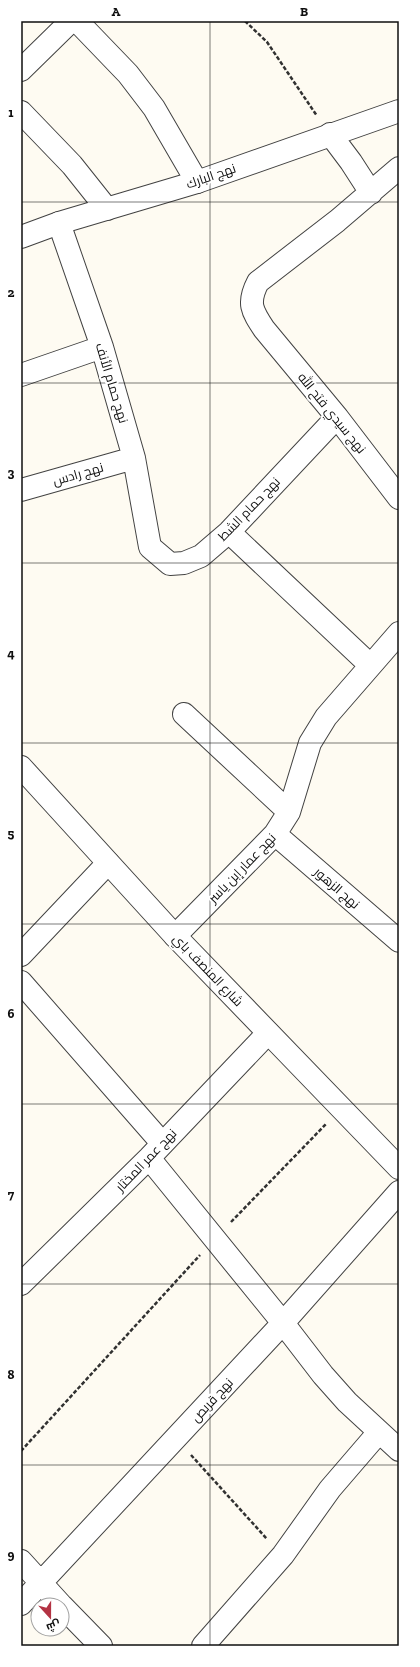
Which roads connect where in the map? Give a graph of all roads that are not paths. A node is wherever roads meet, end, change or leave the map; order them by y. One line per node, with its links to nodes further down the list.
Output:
1 (71, 21): 3 (street)
2 (77, 21): 8 (street)
3 (21, 70)
4 (399, 111): 6 (street, نهج البارك)
5 (21, 112): 10 (street)
6 (330, 134): 8 (street, نهج البارك); 9 (street)
7 (399, 168): 9 (street, نهج سيدي فتح الله)
8 (197, 182): 10 (street, نهج البارك)
9 (371, 193): 15 (street, نهج سيدي فتح الله)
10 (107, 209): 11 (street, نهج البارك)
11 (59, 223): 12 (street, نهج البارك); 13 (street, نهج حمام الأنف)
12 (21, 237)
13 (102, 346): 14 (street); 16 (street, نهج حمام الأنف)
14 (21, 375)
15 (337, 417): 18 (street, نهج سيدي فتح الله); 19 (street, نهج حمام الشط)
16 (134, 458): 17 (street, نهج رادس); 20 (street, نهج حمام الأنف)
17 (21, 490)
18 (399, 498)
19 (229, 532): 20 (street, نهج حمام الشط); 22 (street)
20 (150, 546)
21 (399, 633): 22 (street, نهج عمار إبن ياسر)
22 (370, 666): 25 (street, نهج عمار إبن ياسر)
23 (184, 714): 25 (street)
24 (21, 767): 27 (street, شارع المنصف باي)
25 (289, 812): 26 (street, نهج عمار إبن ياسر)
26 (275, 834): 28 (street, نهج عمار إبن ياسر); 29 (street, نهج الزهور)
27 (108, 863): 28 (street, شارع المنصف باي); 30 (street)
28 (175, 936): 32 (street, شارع المنصف باي)
29 (399, 941)
30 (21, 954)
31 (21, 982): 33 (street)
32 (268, 1033): 33 (street, نهج عمر المختار); 34 (street, شارع المنصف باي)
33 (156, 1151): 36 (street, نهج عمر المختار); 37 (street)
34 (399, 1168)
35 (399, 1192): 37 (street, نهج قربص)
36 (21, 1284)
37 (283, 1323): 38 (street); 41 (street, نهج قربص)
38 (379, 1432): 39 (street); 46 (street)
39 (399, 1450)
40 (21, 1561): 41 (street)
41 (40, 1583): 42 (street); 43 (street, نهج قربص)
42 (54, 1597)
43 (21, 1604)
44 (70, 1613): 45 (street)
45 (101, 1646)
46 (203, 1646)

